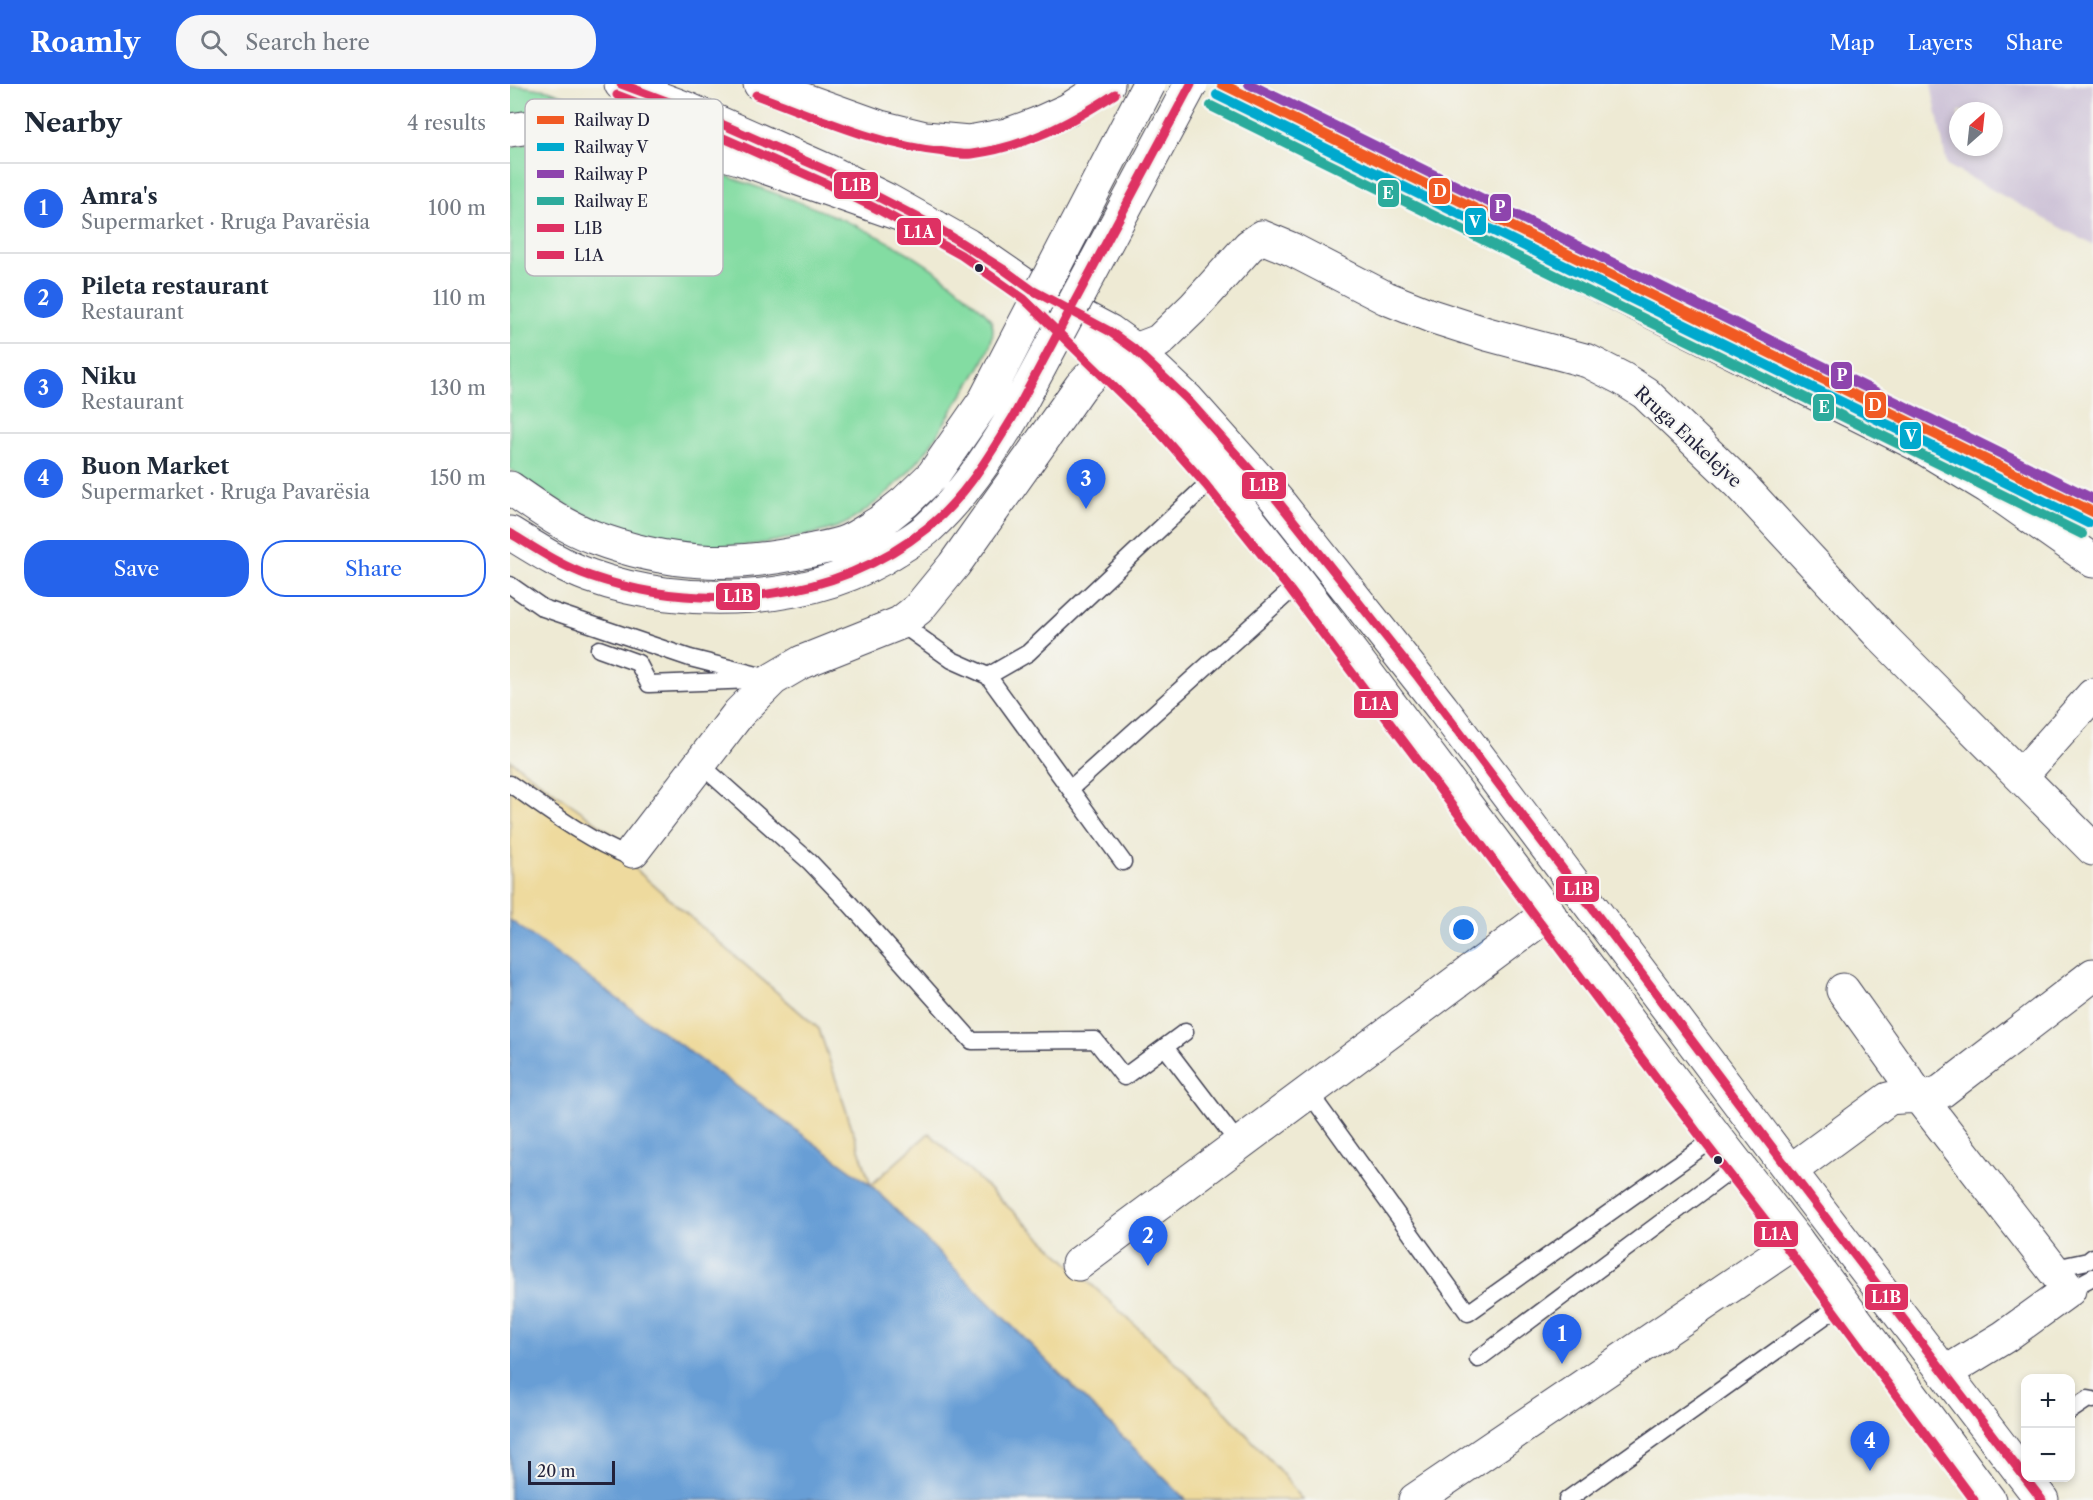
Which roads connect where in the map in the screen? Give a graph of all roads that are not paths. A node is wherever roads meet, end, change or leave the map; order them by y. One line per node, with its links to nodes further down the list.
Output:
1 (621, 84): 6 (main road)
2 (760, 84): 3 (main road)
3 (1108, 84)
4 (1149, 84): 15 (main road, bridge)
5 (1191, 84): 16 (main road, bridge)
6 (661, 99)
7 (723, 125): 12 (main road)
8 (525, 128): 9 (main road)
9 (510, 130)
10 (1304, 138): 17 (main road)
11 (723, 153): 12 (main road)
12 (936, 227): 13 (main road)
13 (1119, 356): 14 (main road); 20 (main road); 26 (main road, Rruga Enkelejve); 42 (main road)
14 (1215, 477): 18 (main road); 22 (lane)
15 (510, 488)
16 (510, 533)
17 (2093, 561)
18 (1299, 582): 28 (lane); 32 (main road)
19 (510, 585): 23 (lane)
20 (900, 623): 22 (lane); 23 (main road)
21 (599, 649): 23 (lane)
22 (987, 676): 28 (lane)
23 (772, 680): 25 (main road)
24 (2093, 695): 26 (main road)
25 (700, 764): 30 (main road); 36 (lane)
26 (2021, 776): 29 (main road, Rruga Enkelejve)
27 (510, 784): 30 (lane)
28 (1070, 789): 31 (lane)
29 (2093, 849)
30 (631, 853)
31 (1123, 862)
32 (1549, 913): 37 (main road); 39 (main road)
33 (2093, 975): 38 (main road)
34 (1843, 990): 38 (main road)
35 (1185, 1032): 36 (lane)
36 (1165, 1047): 40 (lane)
37 (1308, 1091): 39 (lane); 40 (main road)
38 (1920, 1098): 42 (main road); 46 (main road)
39 (1716, 1137): 41 (main road)
40 (1239, 1144): 45 (main road)
41 (1738, 1165): 43 (main road); 48 (lane)
42 (1790, 1171): 49 (main road)
43 (1797, 1240): 47 (main road); 52 (main road)
44 (2093, 1257): 46 (lane)
45 (1078, 1264)
46 (2072, 1278): 49 (main road)
47 (1843, 1303): 53 (lane); 54 (main road)
48 (1478, 1359)
49 (1945, 1373): 55 (main road)
50 (2093, 1400): 51 (lane)
51 (2075, 1408)
52 (1415, 1500)
53 (1567, 1500)
54 (1989, 1500)
55 (2042, 1500)

